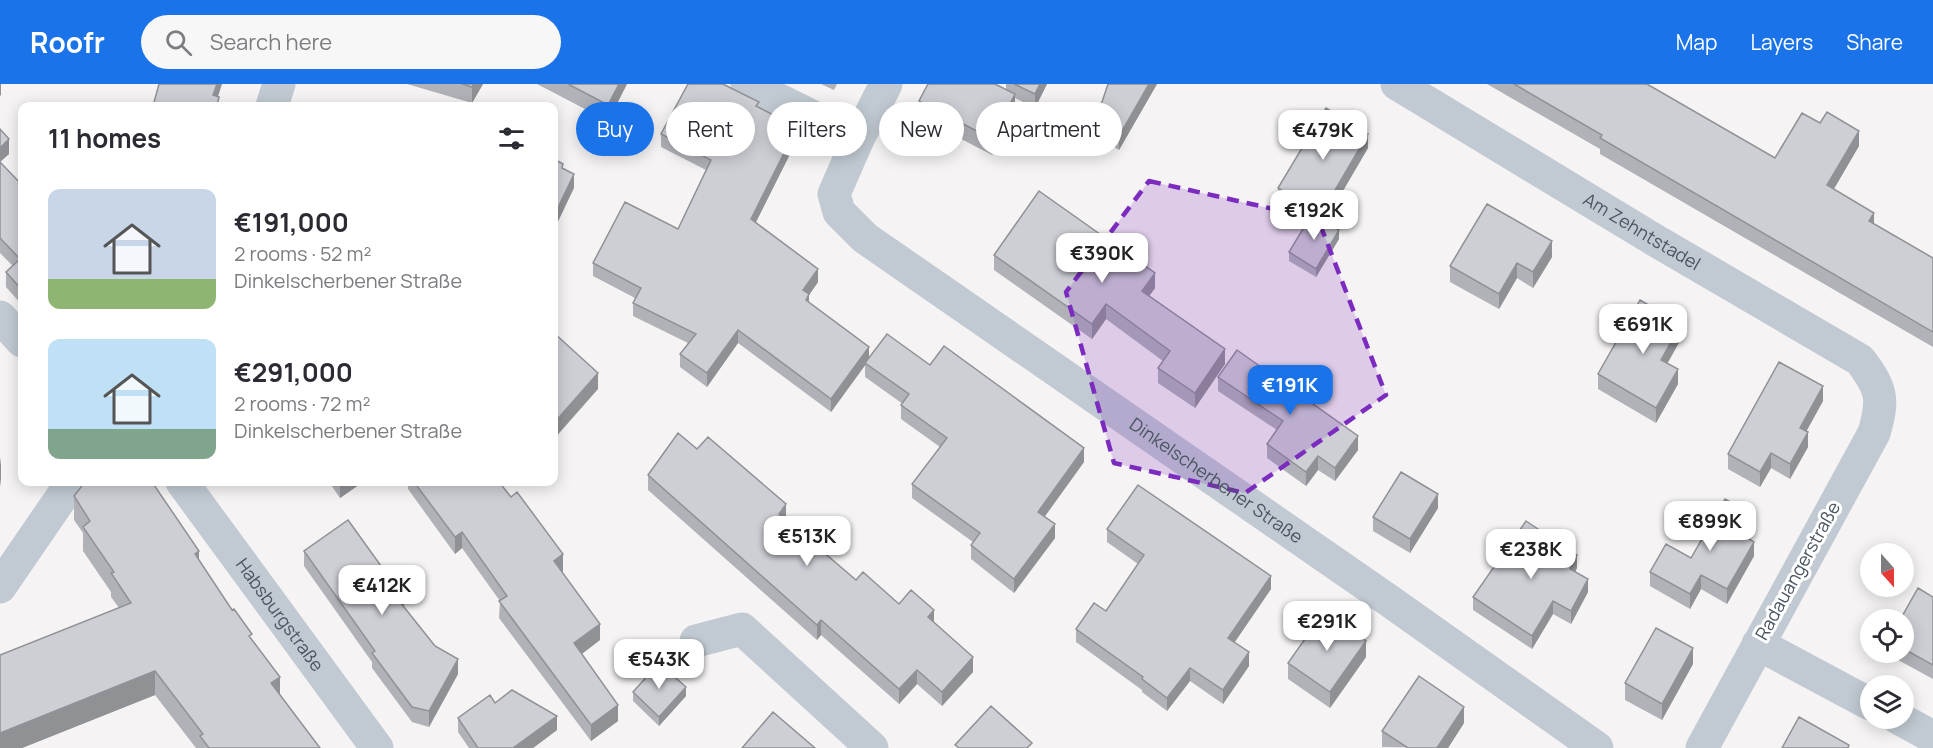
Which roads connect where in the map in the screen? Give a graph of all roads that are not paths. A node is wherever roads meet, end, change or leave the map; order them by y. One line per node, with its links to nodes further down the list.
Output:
1 (279, 84): 5 (street)
2 (747, 84): 6 (street)
3 (886, 84): 7 (street)
4 (1396, 84): 11 (street, Am Zehntstadel)
5 (273, 102)
6 (783, 102)
7 (867, 121)
8 (851, 156): 22 (street, Dinkelscherbener Straße)
9 (0, 316): 10 (street)
10 (18, 336)
11 (1879, 390): 16 (street, Radauangerstraße)
12 (69, 486): 14 (street)
13 (185, 486): 20 (street, Habsburgstraße)
14 (0, 587)
15 (696, 641): 21 (street)
16 (1758, 644): 17 (street); 23 (street, Radauangerstraße)
17 (1860, 699)
18 (1914, 727): 19 (street)
19 (1933, 737)
20 (377, 748)
21 (872, 748)
22 (1597, 748)
23 (1702, 748)

